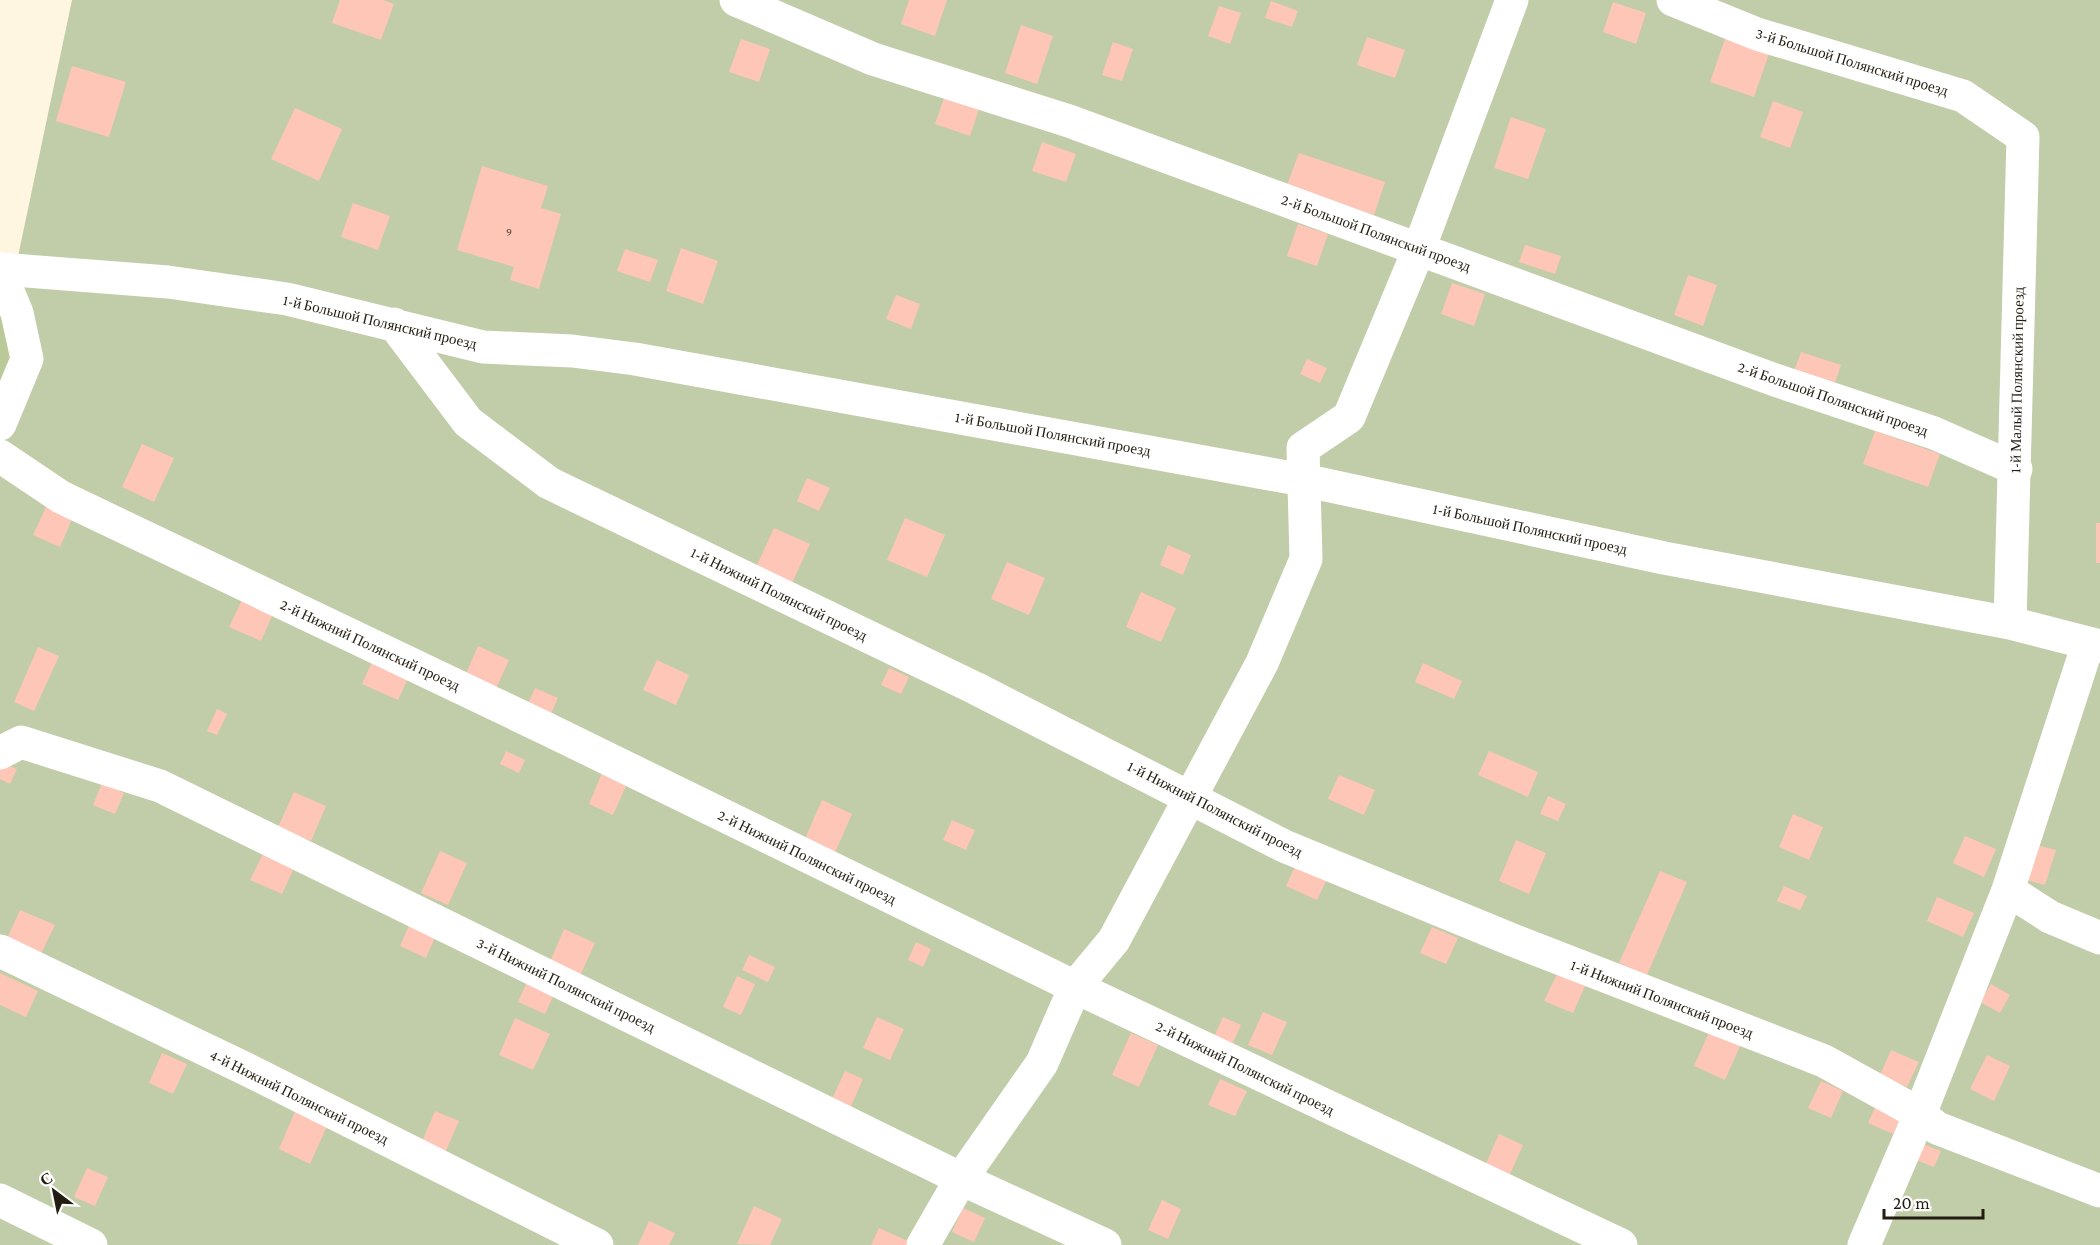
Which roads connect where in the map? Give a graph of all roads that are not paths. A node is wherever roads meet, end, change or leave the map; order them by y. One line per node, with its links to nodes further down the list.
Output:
1 (736, 0): 5 (street, 2-й Большой Полянский проезд)
2 (1512, 0): 5 (street)
3 (1673, 0): 4 (street, 3-й Большой Полянский проезд)
4 (2023, 137): 10 (street, 1-й Малый Полянский проезд)
5 (1419, 249): 10 (street, 2-й Большой Полянский проезд); 11 (street)
6 (0, 271): 7 (street, 1-й Большой Полянский проезд); 8 (street)
7 (394, 324): 11 (street, 1-й Большой Полянский проезд); 15 (street, 1-й Нижний Полянский проезд)
8 (0, 424)
9 (0, 456): 19 (street, 2-й Нижний Полянский проезд)
10 (2016, 469): 12 (street, 1-й Малый Полянский проезд)
11 (1303, 480): 12 (street, 1-й Большой Полянский проезд); 15 (street)
12 (2010, 623): 13 (street, 1-й Большой Полянский проезд)
13 (2096, 644): 16 (street)
14 (10, 747): 21 (street, 3-й Нижний Полянский проезд)
15 (1191, 798): 19 (street); 20 (street, 1-й Нижний Полянский проезд)
16 (2008, 890): 17 (street); 20 (street)
17 (2100, 938)
18 (0, 951): 25 (street, 4-й Нижний Полянский проезд)
19 (1074, 987): 21 (street); 28 (street, 2-й Нижний Полянский проезд)
20 (1920, 1114): 22 (street, 1-й Нижний Полянский проезд); 29 (street)
21 (961, 1179): 26 (street); 27 (street, 3-й Нижний Полянский проезд)
22 (2100, 1191)
23 (0, 1200): 24 (street)
24 (91, 1245)
25 (597, 1245)
26 (923, 1245)
27 (1105, 1245)
28 (1621, 1245)
29 (1864, 1245)

